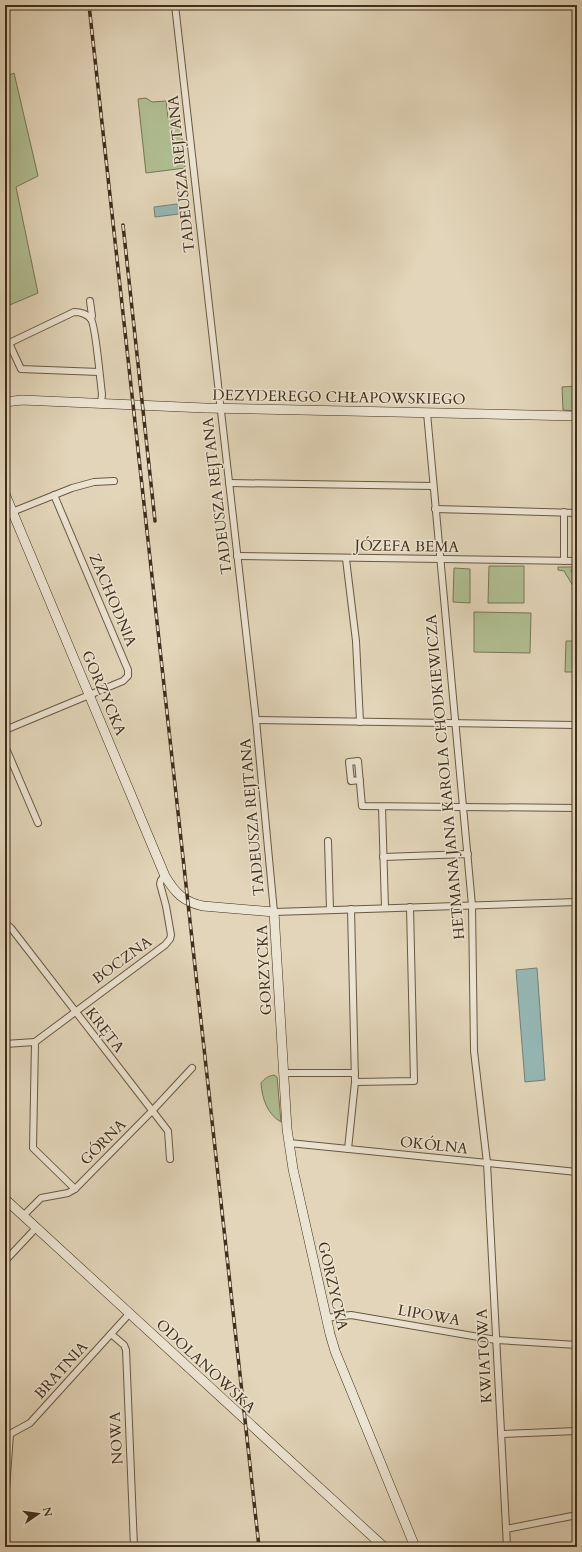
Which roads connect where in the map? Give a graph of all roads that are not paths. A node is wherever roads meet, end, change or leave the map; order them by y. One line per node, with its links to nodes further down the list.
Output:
1 (175, 5): 8 (street, TADEUSZA REJTANA)
2 (90, 301): 3 (street)
3 (91, 319): 4 (street); 5 (street)
4 (7, 344): 5 (street)
5 (99, 372): 7 (street)
6 (5, 402): 7 (street, DEZYDEREGO CHŁAPOWSKIEGO)
7 (101, 404): 8 (street, DEZYDEREGO CHŁAPOWSKIEGO)
8 (220, 409): 9 (street, DEZYDEREGO CHŁAPOWSKIEGO); 12 (street, TADEUSZA REJTANA)
9 (427, 413): 10 (street, DEZYDEREGO CHŁAPOWSKIEGO); 13 (street, HETMANA JANA KAROLA CHODKIEWICZA)
10 (577, 416)
11 (114, 481): 15 (street)
12 (229, 482): 13 (street); 20 (street, TADEUSZA REJTANA)
13 (433, 486): 16 (street, HETMANA JANA KAROLA CHODKIEWICZA)
14 (5, 494): 17 (street, GORZYCKA)
15 (54, 495): 17 (street); 25 (street, ZACHODNIA)
16 (435, 509): 18 (street); 22 (street, HETMANA JANA KAROLA CHODKIEWICZA)
17 (12, 512): 25 (street, GORZYCKA)
18 (564, 512): 19 (street); 23 (street)
19 (577, 513)
20 (238, 556): 21 (street, JÓZEFA BEMA); 26 (street, TADEUSZA REJTANA)
21 (346, 559): 22 (street, JÓZEFA BEMA); 27 (street)
22 (440, 560): 23 (street, JÓZEFA BEMA); 28 (street, HETMANA JANA KAROLA CHODKIEWICZA)
23 (564, 561): 24 (street, JÓZEFA BEMA)
24 (577, 561)
25 (90, 695): 30 (street); 40 (street, GORZYCKA)
26 (256, 720): 27 (street); 47 (street, TADEUSZA REJTANA)
27 (360, 722): 28 (street)
28 (455, 723): 29 (street); 34 (street, HETMANA JANA KAROLA CHODKIEWICZA)
29 (577, 725)
30 (5, 730)
31 (5, 746): 36 (street)
32 (360, 780): 33 (street)
33 (382, 807): 34 (street); 39 (street)
34 (463, 807): 35 (street); 38 (street, HETMANA JANA KAROLA CHODKIEWICZA)
35 (577, 808)
36 (38, 823)
37 (328, 841): 46 (street)
38 (468, 854): 39 (street); 42 (street, HETMANA JANA KAROLA CHODKIEWICZA)
39 (383, 857): 44 (street)
40 (166, 876): 47 (street, GORZYCKA); 49 (street, BOCZNA)
41 (577, 902): 42 (street)
42 (472, 905): 43 (street); 60 (street, HETMANA JANA KAROLA CHODKIEWICZA)
43 (410, 907): 44 (street); 55 (street)
44 (385, 908): 45 (street)
45 (351, 909): 46 (street); 54 (street)
46 (330, 910): 47 (street)
47 (274, 912): 53 (street, GORZYCKA)
48 (5, 923): 49 (street, KRĘTA)
49 (74, 1011): 50 (street, BOCZNA); 56 (street, KRĘTA)
50 (35, 1042): 51 (street); 62 (street)
51 (5, 1044)
52 (192, 1068): 56 (street, GÓRNA)
53 (284, 1073): 54 (street); 57 (street, GORZYCKA)
54 (355, 1073): 55 (street)
55 (355, 1082): 58 (street)
56 (152, 1111): 59 (street, KRĘTA); 62 (street, GÓRNA)
57 (289, 1143): 58 (street, OKÓLNA); 68 (street, GORZYCKA)
58 (348, 1149): 60 (street, OKÓLNA)
59 (170, 1159)
60 (487, 1163): 61 (street, OKÓLNA); 70 (street, KWIATOWA)
61 (577, 1172)
62 (75, 1189): 64 (street, GÓRNA)
63 (7, 1204): 64 (street, ODOLANOWSKA)
64 (23, 1216): 65 (street, ODOLANOWSKA)
65 (36, 1228): 66 (street); 67 (street, ODOLANOWSKA)
66 (5, 1261)
67 (129, 1314): 69 (street, BRATNIA); 80 (street, ODOLANOWSKA)
68 (326, 1318): 70 (street, LIPOWA); 78 (street, GORZYCKA)
69 (111, 1334): 73 (street, BRATNIA); 79 (street, NOWA)
70 (496, 1340): 71 (street, LIPOWA); 74 (street, KWIATOWA)
71 (577, 1345)
72 (577, 1431): 74 (street)
73 (8, 1434): 75 (street)
74 (501, 1434): 77 (street, KWIATOWA)
75 (5, 1504)
76 (577, 1515): 77 (street)
77 (506, 1529): 81 (street, KWIATOWA)
78 (412, 1546)
79 (134, 1547)
80 (384, 1547)
81 (507, 1547)

